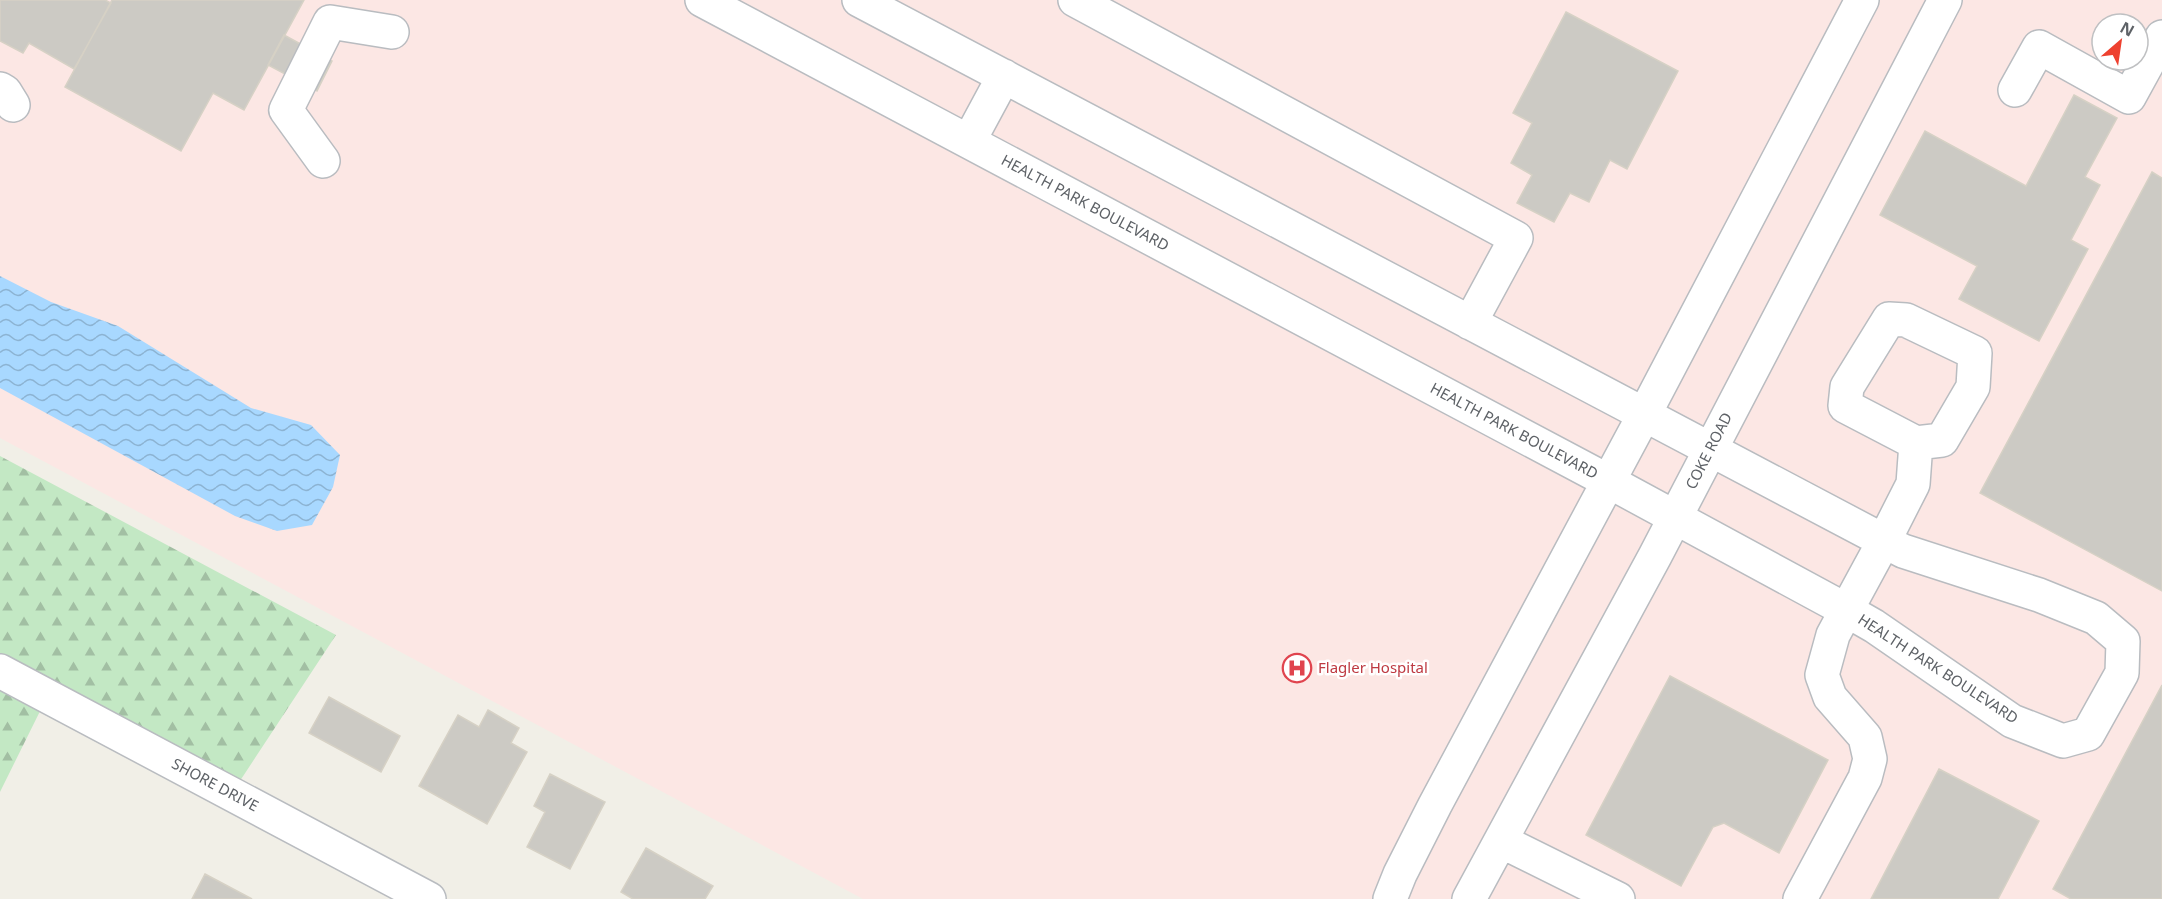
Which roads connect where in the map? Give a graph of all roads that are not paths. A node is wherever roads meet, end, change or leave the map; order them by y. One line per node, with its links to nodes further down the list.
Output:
1 (702, 0): 10 (street, HEALTH PARK BOULEVARD)
2 (859, 0): 8 (street, HEALTH PARK BOULEVARD)
3 (1075, 0): 12 (street)
4 (1862, 0): 13 (street)
5 (1945, 0): 15 (street, COKE ROAD)
6 (392, 32): 11 (street)
7 (2162, 37): 9 (street)
8 (1004, 76): 10 (street); 12 (street, HEALTH PARK BOULEVARD)
9 (2015, 90)
10 (969, 141): 16 (street, HEALTH PARK BOULEVARD)
11 (323, 161)
12 (1470, 323): 13 (street, HEALTH PARK BOULEVARD)
13 (1644, 415): 15 (street, HEALTH PARK BOULEVARD); 16 (street)
14 (1916, 443): 18 (street)
15 (1709, 450): 17 (street, COKE ROAD); 18 (street, HEALTH PARK BOULEVARD)
16 (1608, 481): 17 (street, HEALTH PARK BOULEVARD); 23 (street)
17 (1675, 517): 19 (street, HEALTH PARK BOULEVARD); 21 (street, COKE ROAD)
18 (1884, 541): 19 (street); 19 (street, HEALTH PARK BOULEVARD)
19 (1846, 610): 26 (street)
20 (0, 671): 22 (street, SHORE DRIVE)
21 (1501, 841): 24 (street, COKE ROAD); 25 (street)
22 (429, 899)
23 (1390, 899)
24 (1469, 899)
25 (1618, 899)
26 (1800, 899)

